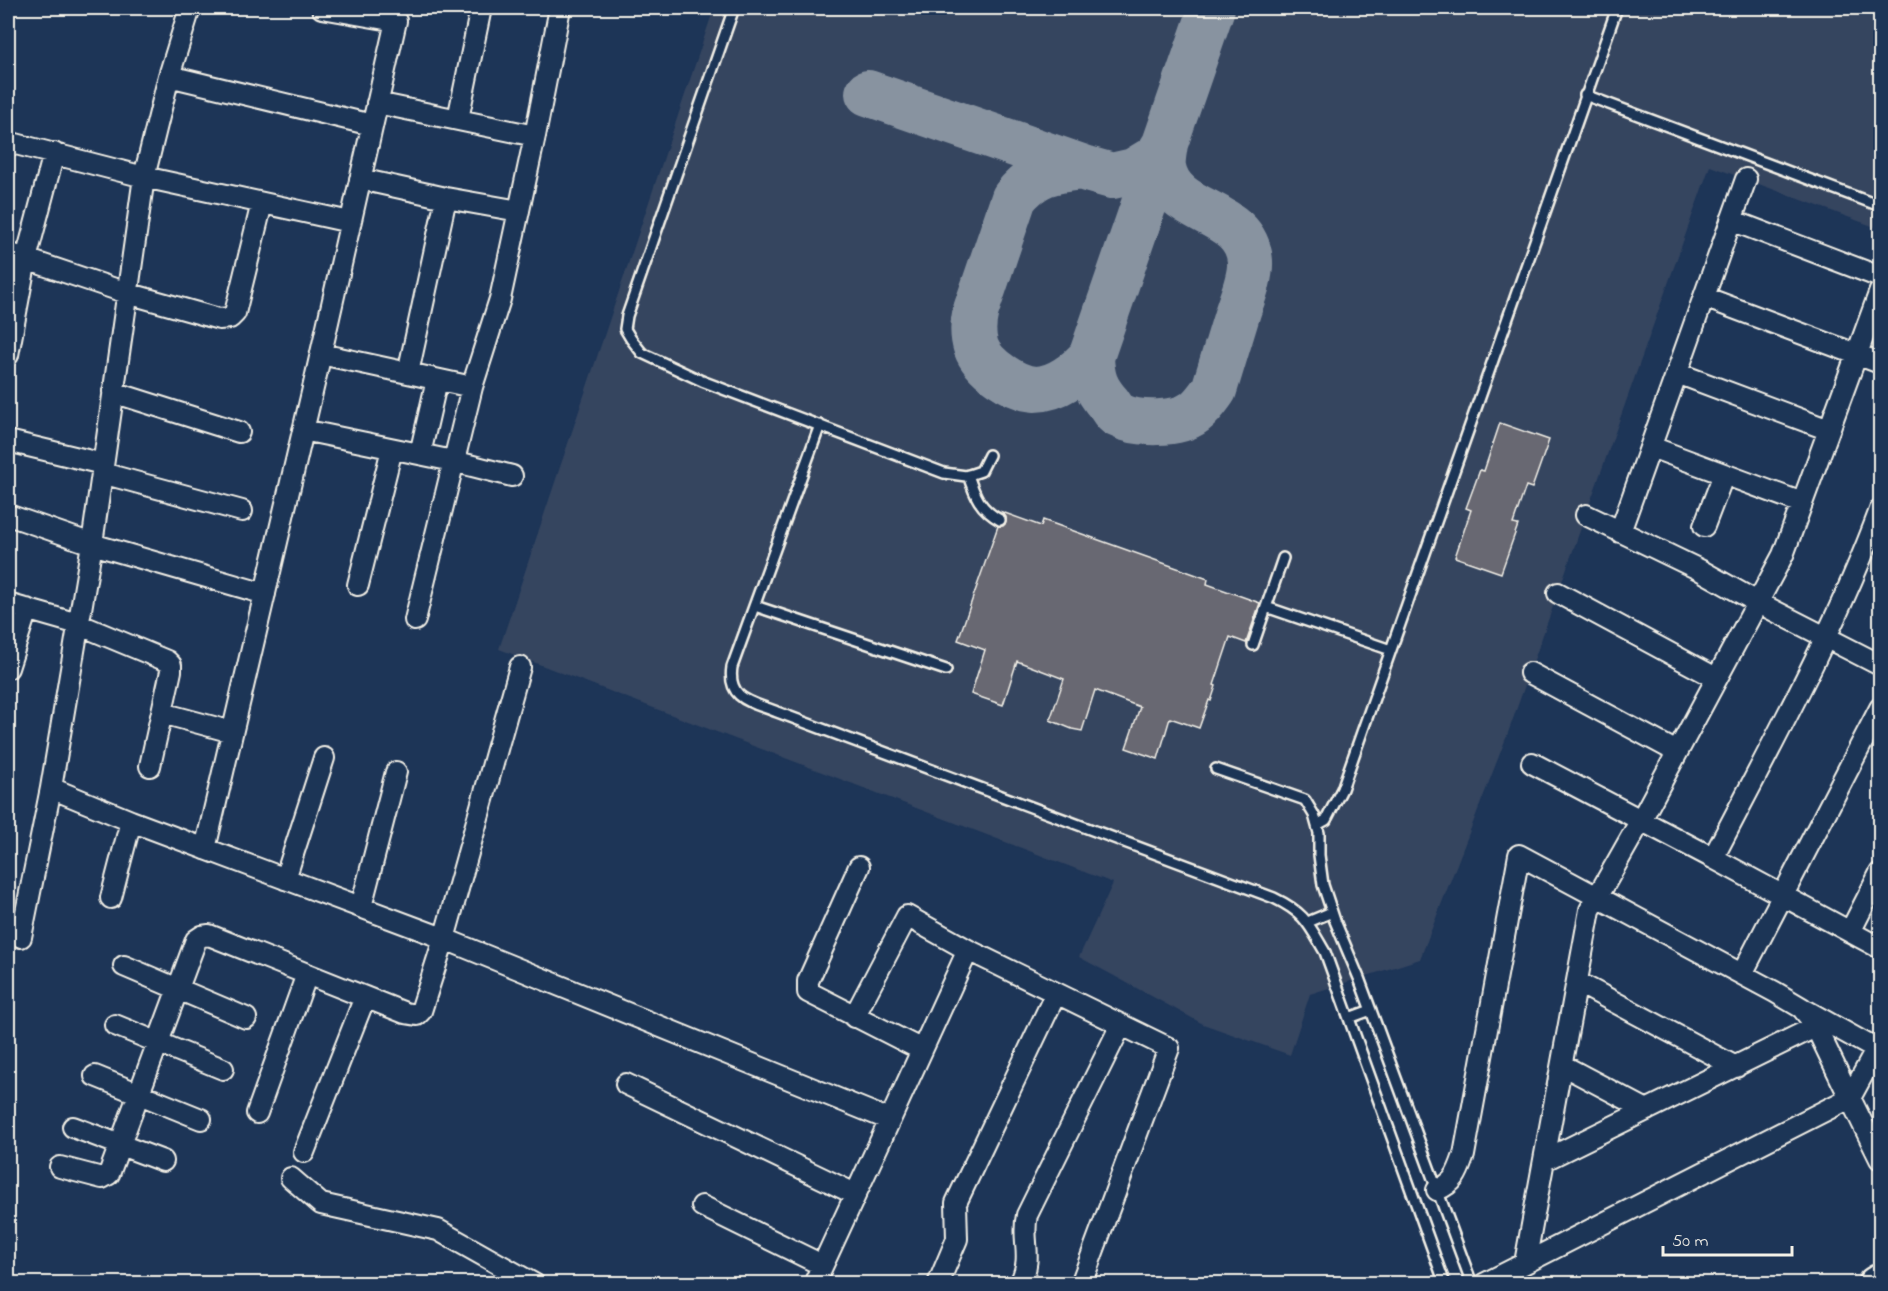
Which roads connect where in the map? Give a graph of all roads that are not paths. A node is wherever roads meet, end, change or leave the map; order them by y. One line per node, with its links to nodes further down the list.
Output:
1 (190, 8): 8 (street)
2 (322, 8): 7 (street)
3 (482, 8): 11 (street)
4 (560, 8): 13 (street)
5 (734, 8): 40 (lane)
6 (1617, 8): 9 (lane)
7 (397, 14): 10 (street)
8 (169, 76): 12 (street); 16 (street)
9 (1585, 95): 21 (lane); 76 (lane)
10 (377, 103): 11 (street); 12 (street)
11 (458, 119): 13 (street)
12 (372, 125): 17 (street)
13 (535, 136): 22 (street)
14 (8, 142): 15 (street)
15 (54, 153): 16 (street); 26 (street)
16 (144, 177): 20 (street); 29 (street)
17 (360, 179): 19 (street); 24 (street)
18 (1746, 179): 23 (street)
19 (446, 198): 22 (street); 35 (street)
20 (262, 203): 24 (street); 29 (street)
21 (1881, 206)
22 (519, 211): 38 (street)
23 (1731, 220): 27 (street); 30 (street)
24 (350, 222): 31 (street)
25 (8, 253): 26 (street)
26 (26, 259): 29 (street); 33 (street)
27 (1881, 277)
28 (1881, 291): 32 (street)
29 (127, 293): 39 (street)
30 (1704, 297): 32 (street); 36 (street)
31 (321, 354): 35 (street); 41 (street)
32 (1857, 354): 34 (street); 42 (street)
33 (8, 355)
34 (1881, 363)
35 (408, 373): 37 (street)
36 (1677, 373): 42 (street); 45 (street)
37 (438, 380): 38 (street); 47 (street)
38 (472, 387): 49 (street)
39 (113, 392): 43 (street); 50 (street)
40 (820, 425): 52 (lane); 69 (lane)
41 (303, 430): 46 (street); 66 (street)
42 (1829, 430): 54 (street)
43 (239, 432)
44 (8, 441): 50 (street)
45 (1651, 447): 51 (street); 61 (street)
46 (392, 448): 47 (street); 64 (street)
47 (420, 454): 49 (street)
48 (989, 455): 52 (lane)
49 (453, 461): 53 (street); 72 (street)
50 (102, 469): 56 (street); 62 (street)
51 (1724, 474): 54 (street); 60 (street)
52 (968, 475): 59 (lane)
53 (512, 476)
54 (1802, 503): 67 (street)
55 (1881, 510): 74 (street)
56 (242, 511)
57 (8, 515): 62 (street)
58 (1586, 515): 61 (street)
59 (1000, 520)
60 (1704, 526)
61 (1620, 532): 67 (street)
62 (92, 544): 66 (street); 73 (street)
63 (1283, 558): 70 (lane)
64 (358, 585)
65 (1558, 593): 82 (street)
66 (265, 594): 85 (street)
67 (1756, 602): 74 (street); 82 (street)
68 (8, 604): 71 (street)
69 (755, 606): 80 (lane); 106 (lane)
70 (1266, 607): 75 (lane); 76 (lane)
71 (27, 609): 73 (street); 79 (street)
72 (415, 621)
73 (78, 624): 84 (street); 92 (street)
74 (1827, 637): 77 (street); 97 (street)
75 (1253, 645)
76 (1391, 650): 95 (lane)
77 (1881, 665)
78 (520, 667): 109 (street)
79 (8, 668)
80 (946, 670)
81 (1530, 673): 86 (street)
82 (1716, 678): 86 (street)
83 (1881, 708): 101 (street)
84 (162, 713): 85 (street); 89 (street)
85 (232, 732): 96 (street)
86 (1677, 752): 93 (street)
87 (324, 758): 100 (street)
88 (1532, 762): 93 (street)
89 (150, 766)
90 (1216, 770): 95 (lane)
91 (396, 772): 104 (street)
92 (51, 788): 94 (street); 108 (street)
93 (1641, 820): 97 (street); 102 (street)
94 (131, 821): 96 (street); 103 (street)
95 (1317, 825): 105 (lane)
96 (205, 849): 100 (street)
97 (1713, 858): 101 (street)
98 (859, 867): 121 (street)
99 (1881, 873): 107 (street)
100 (285, 879): 104 (street)
101 (1783, 896): 107 (street); 114 (street)
102 (1598, 897): 114 (street); 115 (street); 149 (street)
103 (111, 898)
104 (361, 907): 109 (street)
105 (1332, 912): 106 (lane); 120 (lane)
106 (1308, 922): 123 (lane)
107 (1850, 932): 110 (street)
108 (21, 937)
109 (444, 939): 118 (street); 140 (street)
110 (1881, 948)
111 (968, 950): 117 (street); 121 (street); 129 (street)
112 (124, 966): 116 (street)
113 (307, 974): 116 (street); 118 (street); 138 (street)
114 (1742, 974): 119 (street)
115 (1577, 982): 130 (street); 131 (street)
116 (178, 988): 122 (street); 127 (street)
117 (1056, 993): 125 (street); 157 (street)
118 (365, 997): 143 (street)
119 (1802, 1008): 126 (street); 128 (street)
120 (1371, 1010): 123 (lane); 149 (lane)
121 (854, 1017): 129 (street)
122 (246, 1018)
123 (1349, 1018): 160 (lane)
124 (115, 1025): 127 (street)
125 (1121, 1025): 158 (street); 159 (street)
126 (1815, 1027): 131 (street); 136 (street)
127 (158, 1043): 132 (street); 135 (street)
128 (1879, 1046): 136 (street)
129 (922, 1050): 140 (street)
130 (1562, 1065): 137 (street); 144 (street)
131 (1736, 1066): 137 (street)
132 (223, 1069)
133 (95, 1076): 135 (street)
134 (626, 1084): 150 (street)
135 (139, 1092): 139 (street); 142 (street)
136 (1850, 1098): 145 (street); 152 (street)
137 (1647, 1110): 144 (street)
138 (257, 1113)
139 (201, 1119)
140 (890, 1120): 150 (street)
141 (73, 1127): 142 (street)
142 (119, 1145): 146 (street); 147 (street)
143 (304, 1152)
144 (1545, 1160): 152 (street)
145 (1881, 1160)
146 (163, 1161)
147 (60, 1167)
148 (291, 1178): 155 (street)
149 (1437, 1190): 161 (lane)
150 (855, 1194): 153 (street)
151 (702, 1206): 153 (street)
152 (1525, 1263): 162 (street)
153 (822, 1265): 156 (street)
154 (1881, 1281): 163 (highway)
155 (534, 1284)
156 (814, 1284)
157 (938, 1284)
158 (1020, 1284)
159 (1081, 1284)
160 (1445, 1284)
161 (1472, 1284)
162 (1484, 1284)
163 (1875, 1284)

